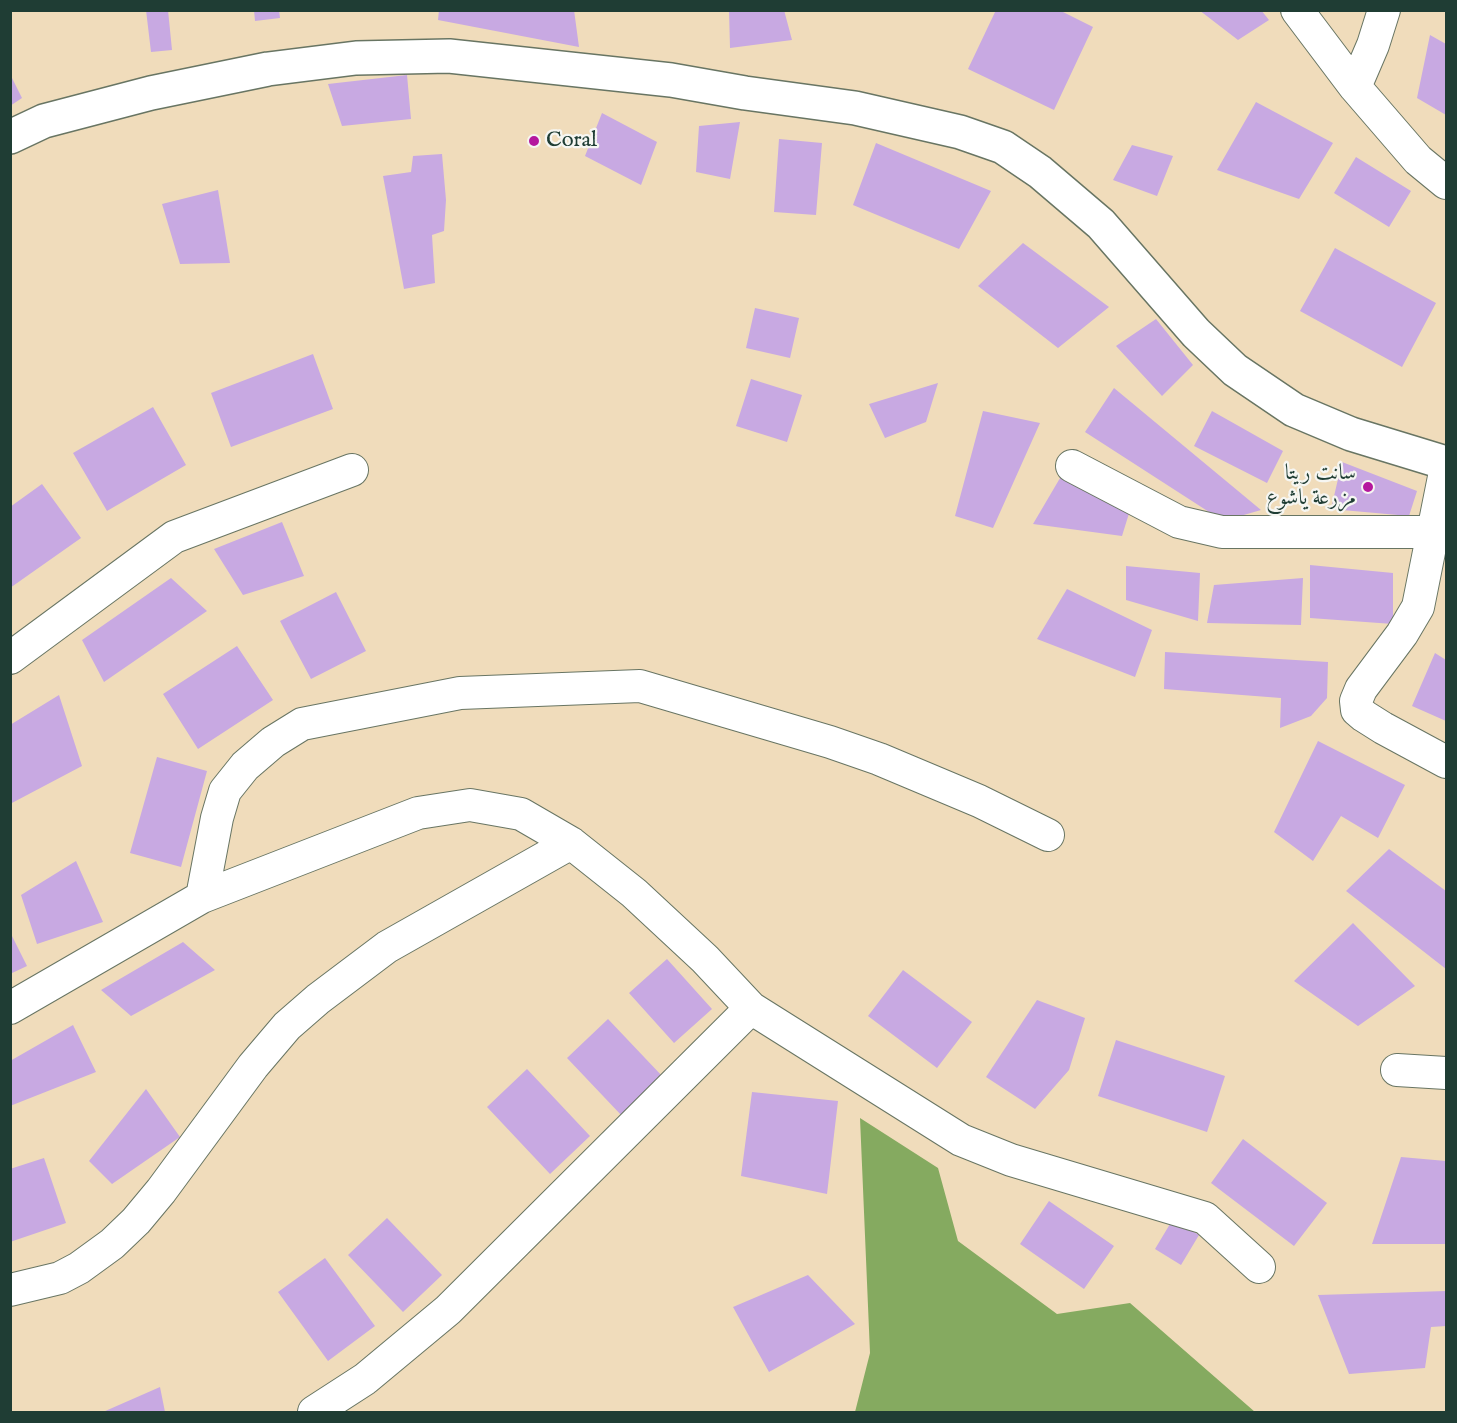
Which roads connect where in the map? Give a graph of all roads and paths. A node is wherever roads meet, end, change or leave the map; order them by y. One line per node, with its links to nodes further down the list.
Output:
1 (1297, 10): 3 (street)
2 (1384, 10): 3 (street)
3 (1355, 87): 5 (street)
4 (10, 137): 6 (street)
5 (1446, 183)
6 (1446, 465): 9 (street)
7 (1072, 466): 9 (street)
8 (352, 470): 10 (street)
9 (1433, 532): 11 (street)
10 (10, 658)
11 (1446, 762)
12 (1048, 835): 14 (street)
13 (571, 843): 14 (street); 16 (street); 20 (street)
14 (202, 897): 15 (street)
15 (10, 1008)
16 (751, 1008): 19 (street); 21 (street)
17 (1397, 1070): 18 (street)
18 (1446, 1073)
19 (1259, 1267)
20 (10, 1290)
21 (314, 1413)

